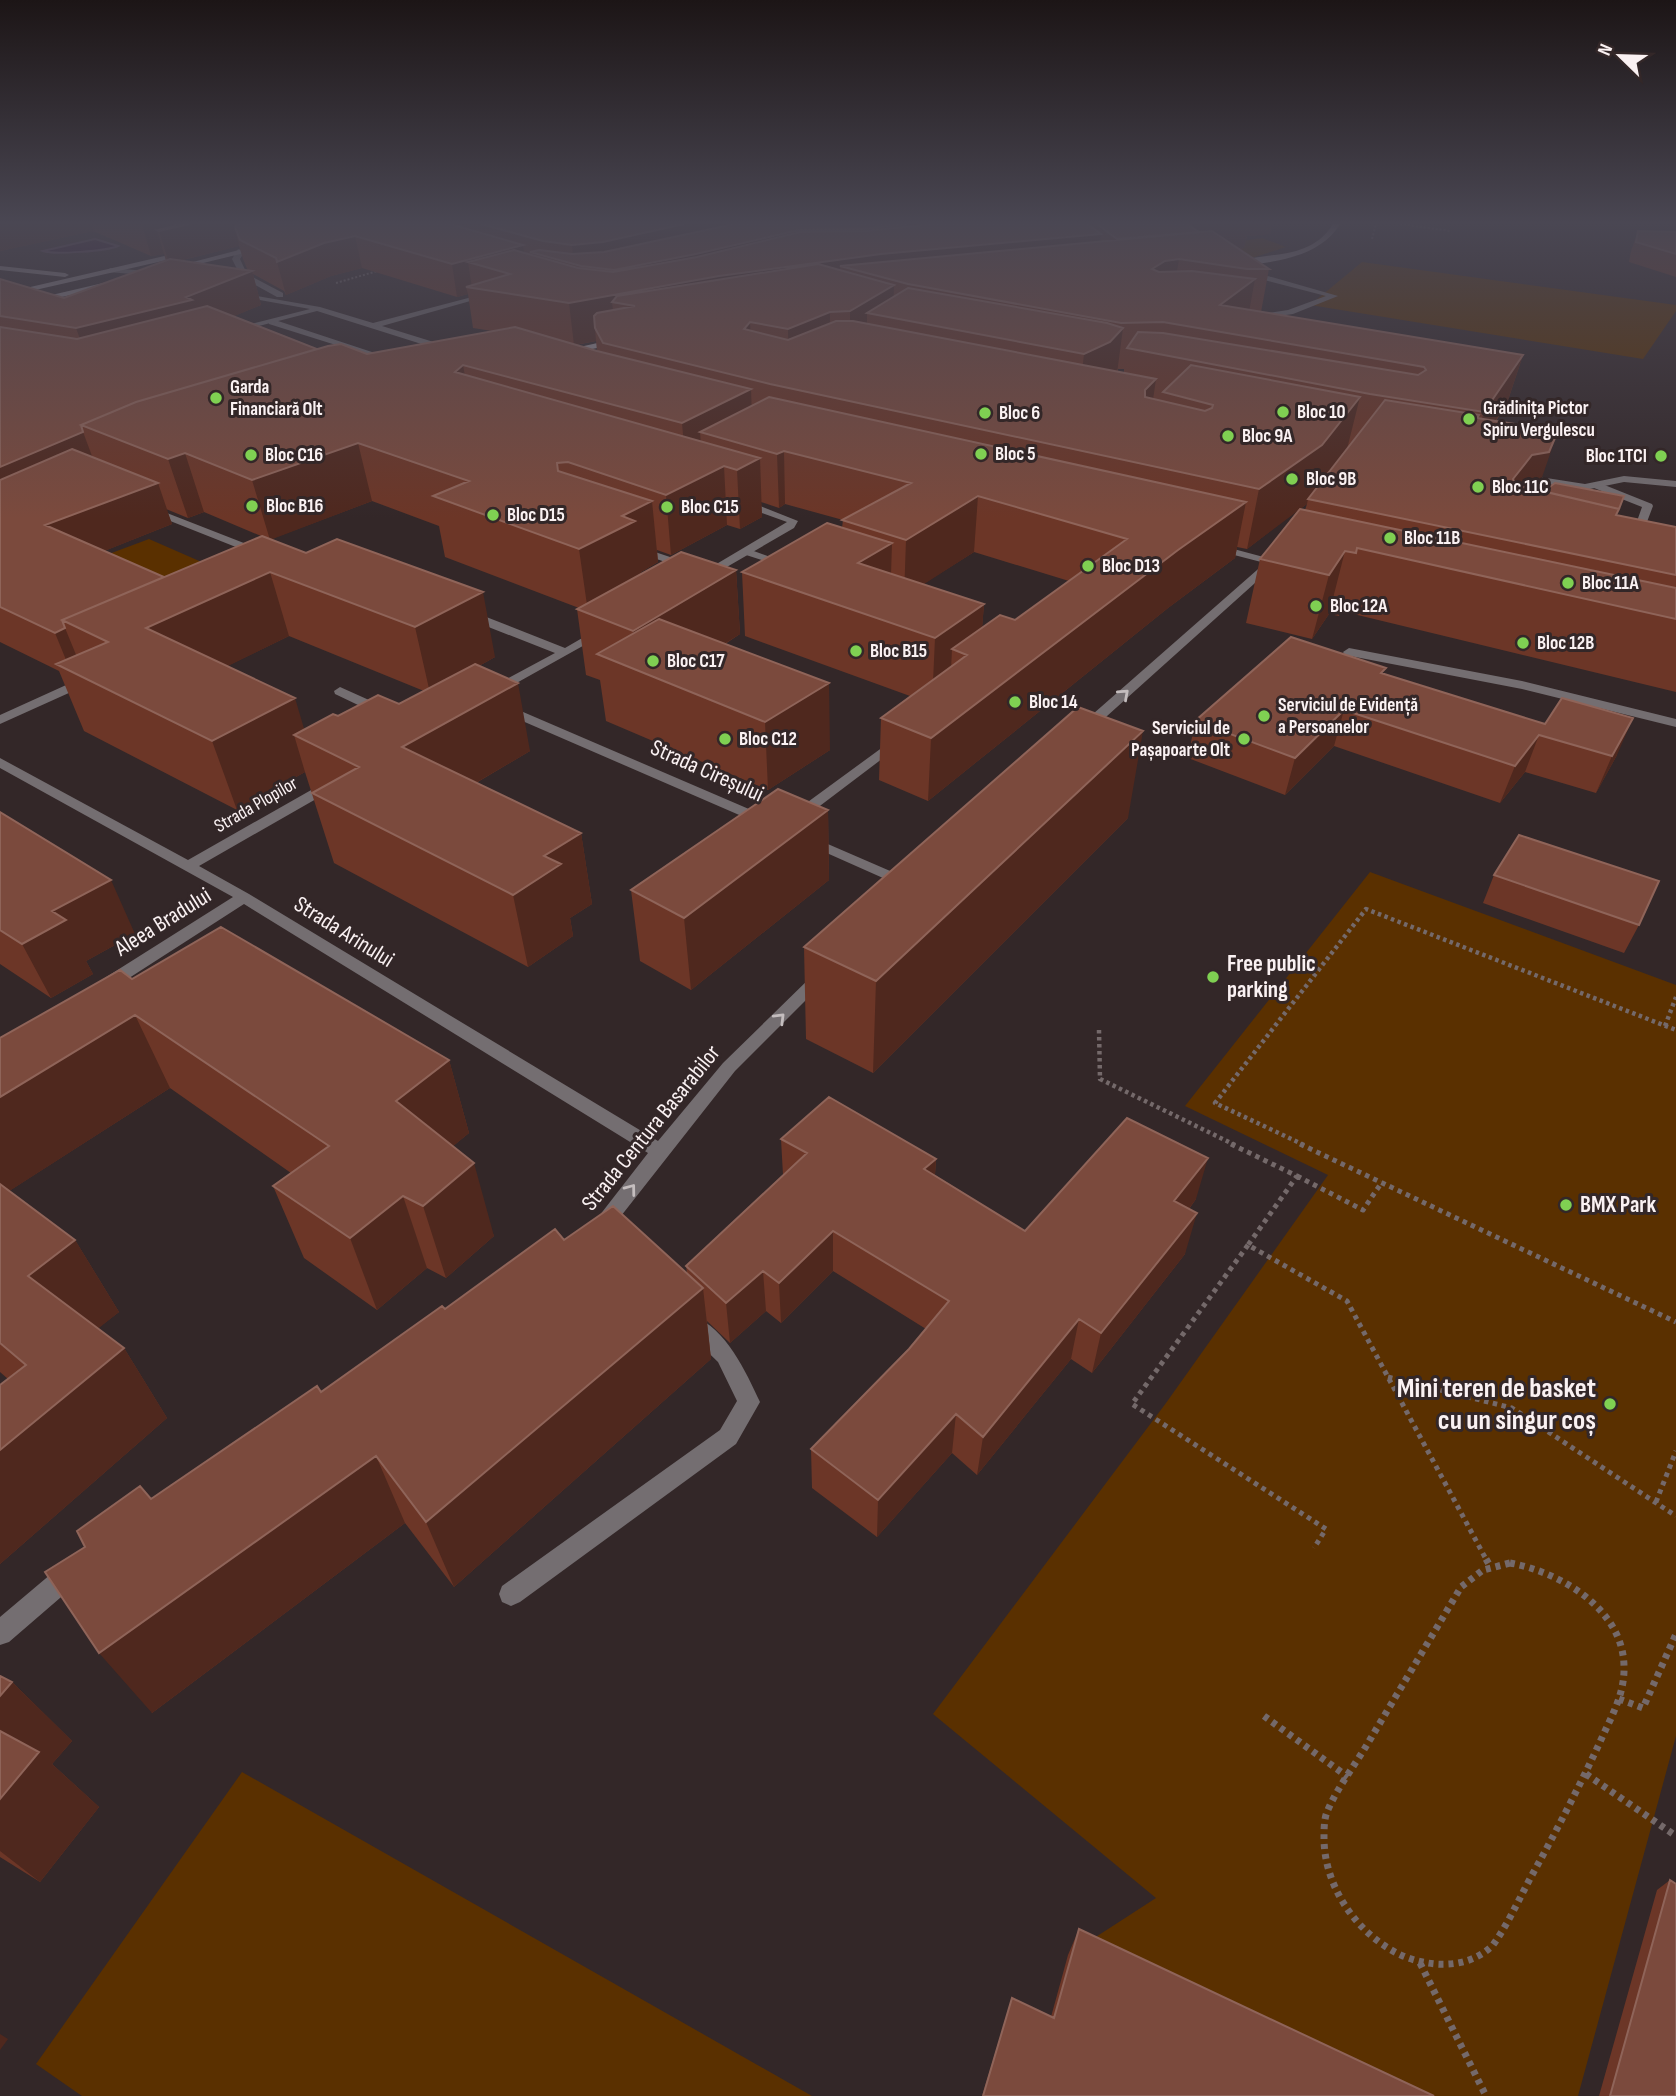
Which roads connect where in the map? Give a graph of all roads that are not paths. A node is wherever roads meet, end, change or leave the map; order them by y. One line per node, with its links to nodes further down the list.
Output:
1 (272, 322): 5 (street); 6 (street)
2 (365, 322): 4 (street)
3 (388, 322): 4 (street)
4 (376, 325): 7 (street)
5 (219, 335)
6 (377, 355)
7 (465, 355)
8 (545, 355): 9 (main road)
9 (601, 355)
10 (1513, 476): 12 (street)
11 (1676, 485): 12 (street)
12 (1598, 486): 18 (street)
13 (726, 497): 17 (street)
14 (131, 502): 19 (street)
15 (621, 543): 21 (street)
16 (1205, 545): 33 (street, one-way to 16)
17 (747, 552): 20 (street); 21 (street)
18 (1630, 555)
19 (275, 558)
20 (798, 568)
21 (709, 573): 22 (street)
22 (685, 587)
23 (453, 608): 25 (street)
24 (613, 626): 25 (street)
25 (565, 652): 36 (street, Strada Cireșului)
26 (1349, 652): 31 (street)
27 (101, 673): 30 (street)
28 (340, 691): 29 (street)
29 (401, 719)
30 (0, 720)
31 (1676, 723)
32 (911, 730): 36 (street)
33 (1073, 739)
34 (0, 762): 37 (street, Strada Arinului)
35 (342, 778): 37 (street, Strada Plopilor)
36 (781, 828): 38 (street, Strada Cireșului)
37 (189, 865): 39 (street, Strada Arinului)
38 (913, 886)
39 (244, 897): 41 (street, Aleea Bradului); 42 (street, Strada Arinului)
40 (836, 962): 42 (street, Strada Centura Basarabilor, one-way to 40)
41 (93, 993)
42 (659, 1151): 43 (street, Strada Centura Basarabilor, one-way to 42)
43 (597, 1240)
44 (676, 1309): 46 (street)
45 (86, 1560): 47 (street)
46 (511, 1594)
47 (0, 1633)

